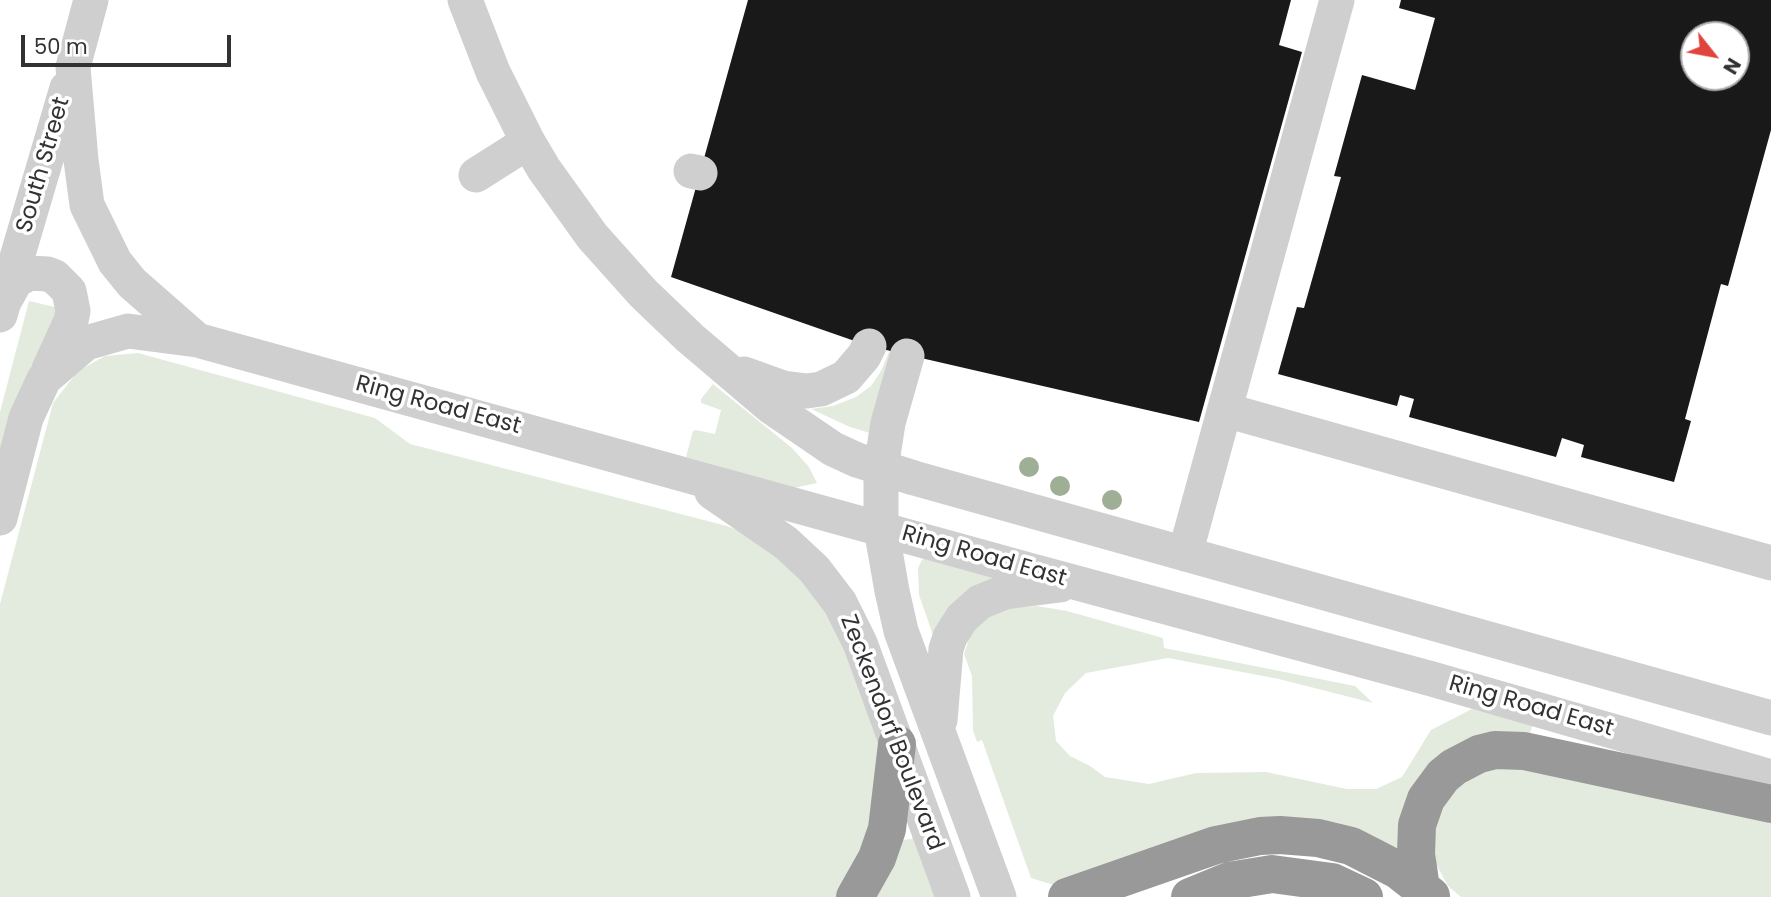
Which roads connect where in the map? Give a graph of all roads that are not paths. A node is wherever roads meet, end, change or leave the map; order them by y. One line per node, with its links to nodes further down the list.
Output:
1 (91, 0): 4 (street, South Street)
2 (465, 0): 5 (street)
3 (1336, 0): 13 (street)
4 (73, 67): 7 (street, South Street); 8 (street)
5 (528, 142): 6 (street); 11 (street)
6 (476, 175)
7 (2, 309): 12 (street, South Street)
8 (197, 340): 12 (street, South Street); 15 (street, Ring Road East)
9 (869, 346): 11 (street)
10 (907, 356): 14 (street, Zeckendorf Boulevard)
11 (721, 365): 14 (street)
12 (44, 379): 16 (street, South Street)
13 (1225, 410): 18 (street); 19 (street)
14 (881, 468): 17 (street, Zeckendorf Boulevard); 18 (street)
15 (684, 474): 17 (street, Ring Road East); 23 (street, Zeckendorf Boulevard)
16 (0, 518)
17 (881, 528): 20 (street, Ring Road East); 22 (street, Zeckendorf Boulevard)
18 (1185, 554): 21 (street)
19 (1771, 563)
20 (1076, 583): 22 (street); 24 (street, Ring Road East)
21 (1771, 718)
22 (939, 734): 29 (street, Zeckendorf Boulevard)
23 (897, 744): 27 (highway); 28 (street, Zeckendorf Boulevard)
24 (1771, 777)
25 (1771, 804): 26 (highway)
26 (1427, 892): 30 (highway)
27 (855, 897)
28 (954, 897)
29 (999, 897)
30 (1067, 897)
31 (1190, 897): 32 (highway)
32 (1364, 897)

